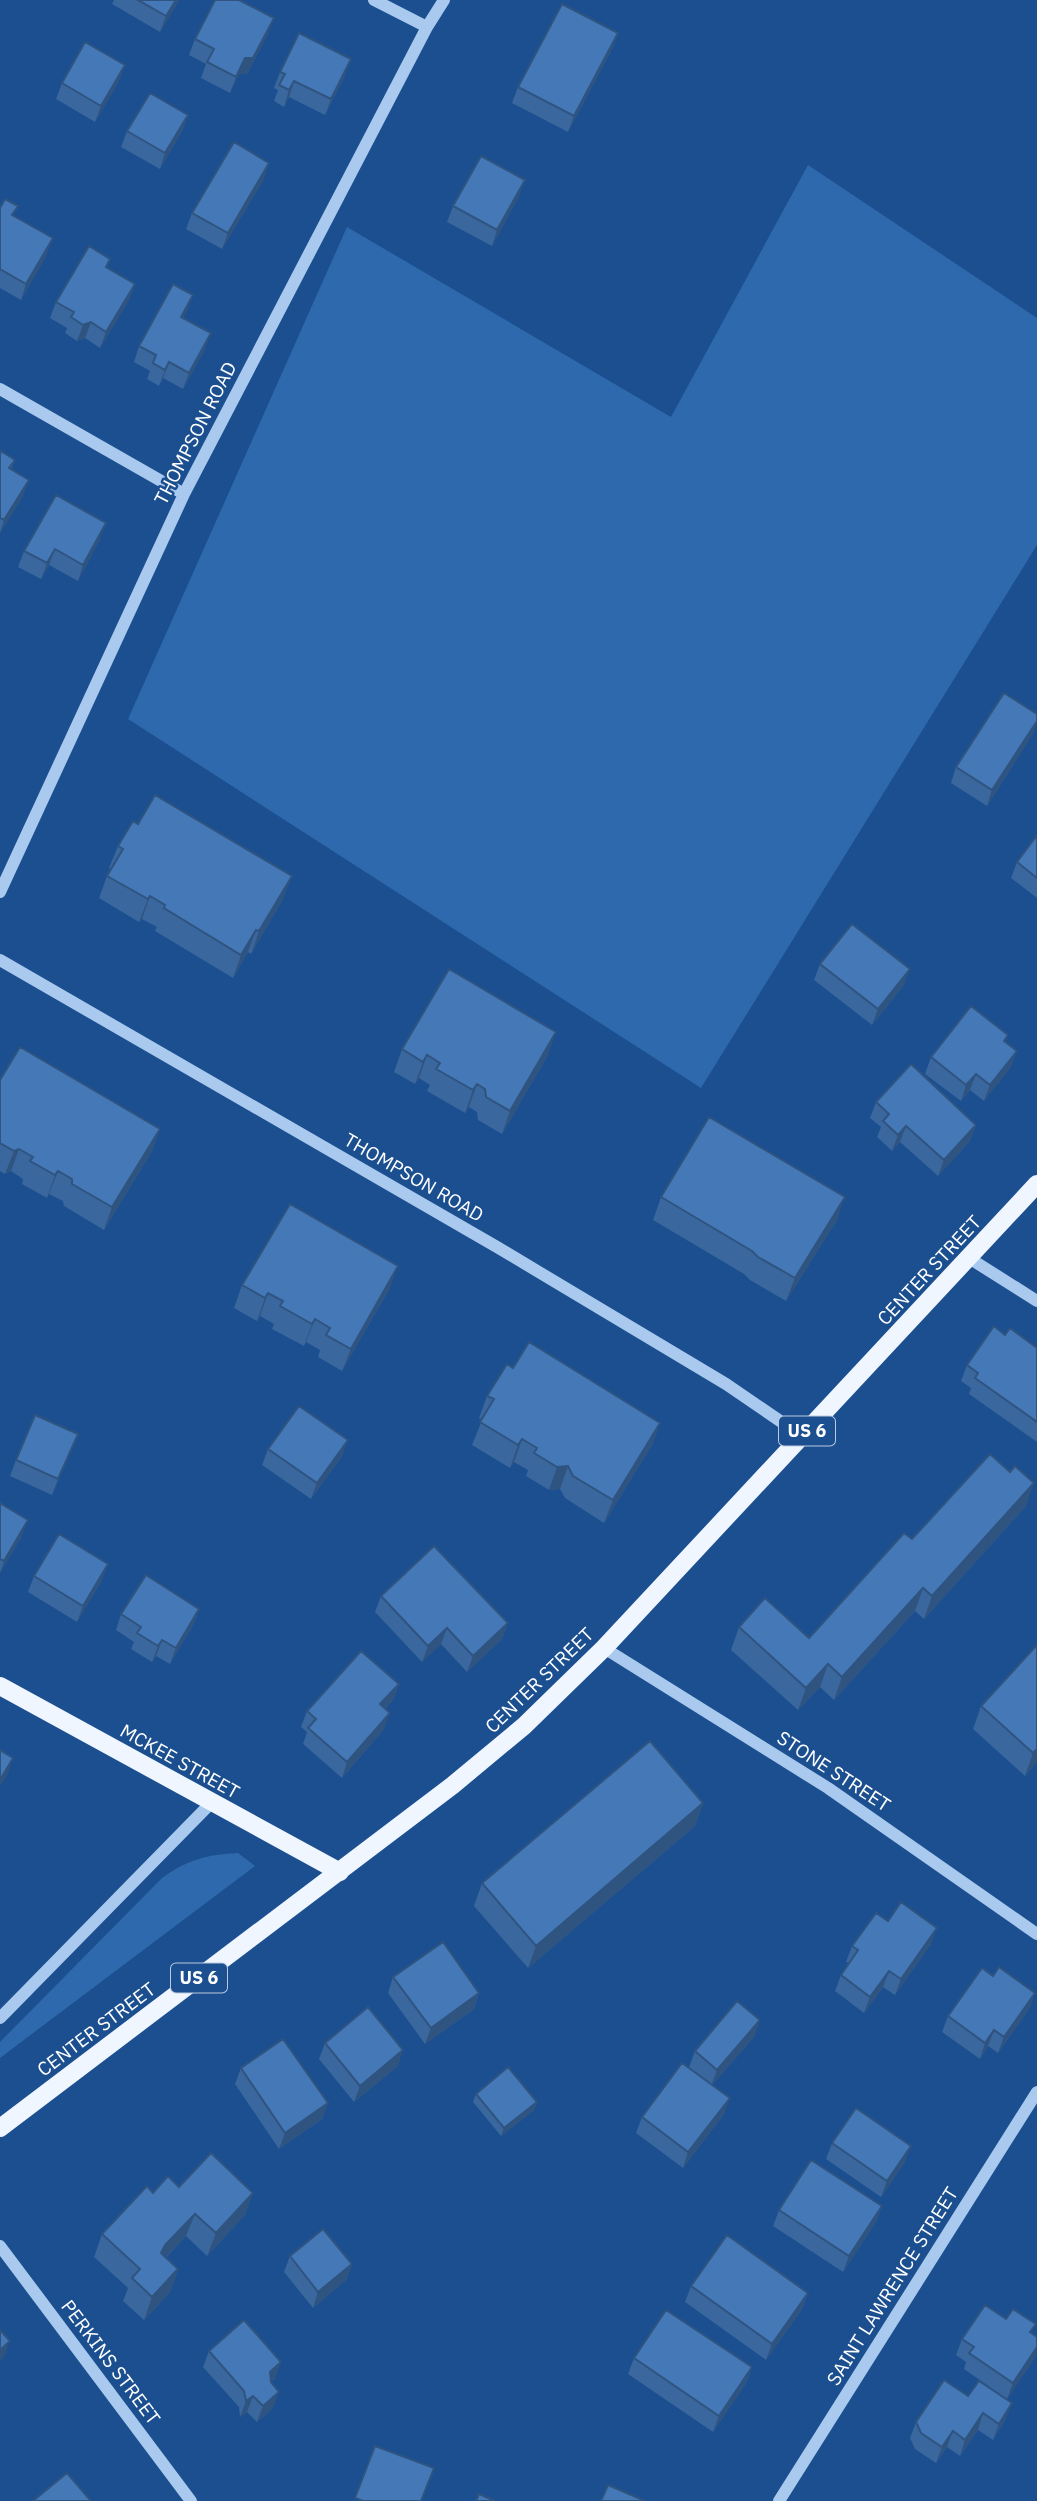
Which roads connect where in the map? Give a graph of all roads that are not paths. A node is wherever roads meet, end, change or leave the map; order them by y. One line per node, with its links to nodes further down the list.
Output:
1 (374, 0): 3 (street)
2 (444, 0): 3 (street, THOMPSON ROAD)
3 (427, 27): 5 (street, THOMPSON ROAD)
4 (0, 389): 5 (street)
5 (184, 494): 6 (street, THOMPSON ROAD)
6 (0, 892)
7 (0, 960): 11 (street, THOMPSON ROAD)
8 (1037, 1184): 9 (main road, CENTER STREET / US 6)
9 (969, 1258): 10 (street); 11 (main road, CENTER STREET / US 6)
10 (1037, 1301)
11 (802, 1436): 12 (main road, CENTER STREET / US 6)
12 (604, 1648): 15 (main road, CENTER STREET / US 6); 16 (street, STONE STREET)
13 (0, 1686): 14 (main road, MCKEE STREET)
14 (212, 1802): 15 (main road, MCKEE STREET); 17 (street)
15 (340, 1871): 19 (main road, CENTER STREET / US 6)
16 (1037, 1934)
17 (0, 2018)
18 (1037, 2092): 22 (street, SAINT LAWRENCE STREET)
19 (0, 2128)
20 (0, 2246): 21 (street, PERKINS STREET)
21 (191, 2501)
22 (779, 2501)

